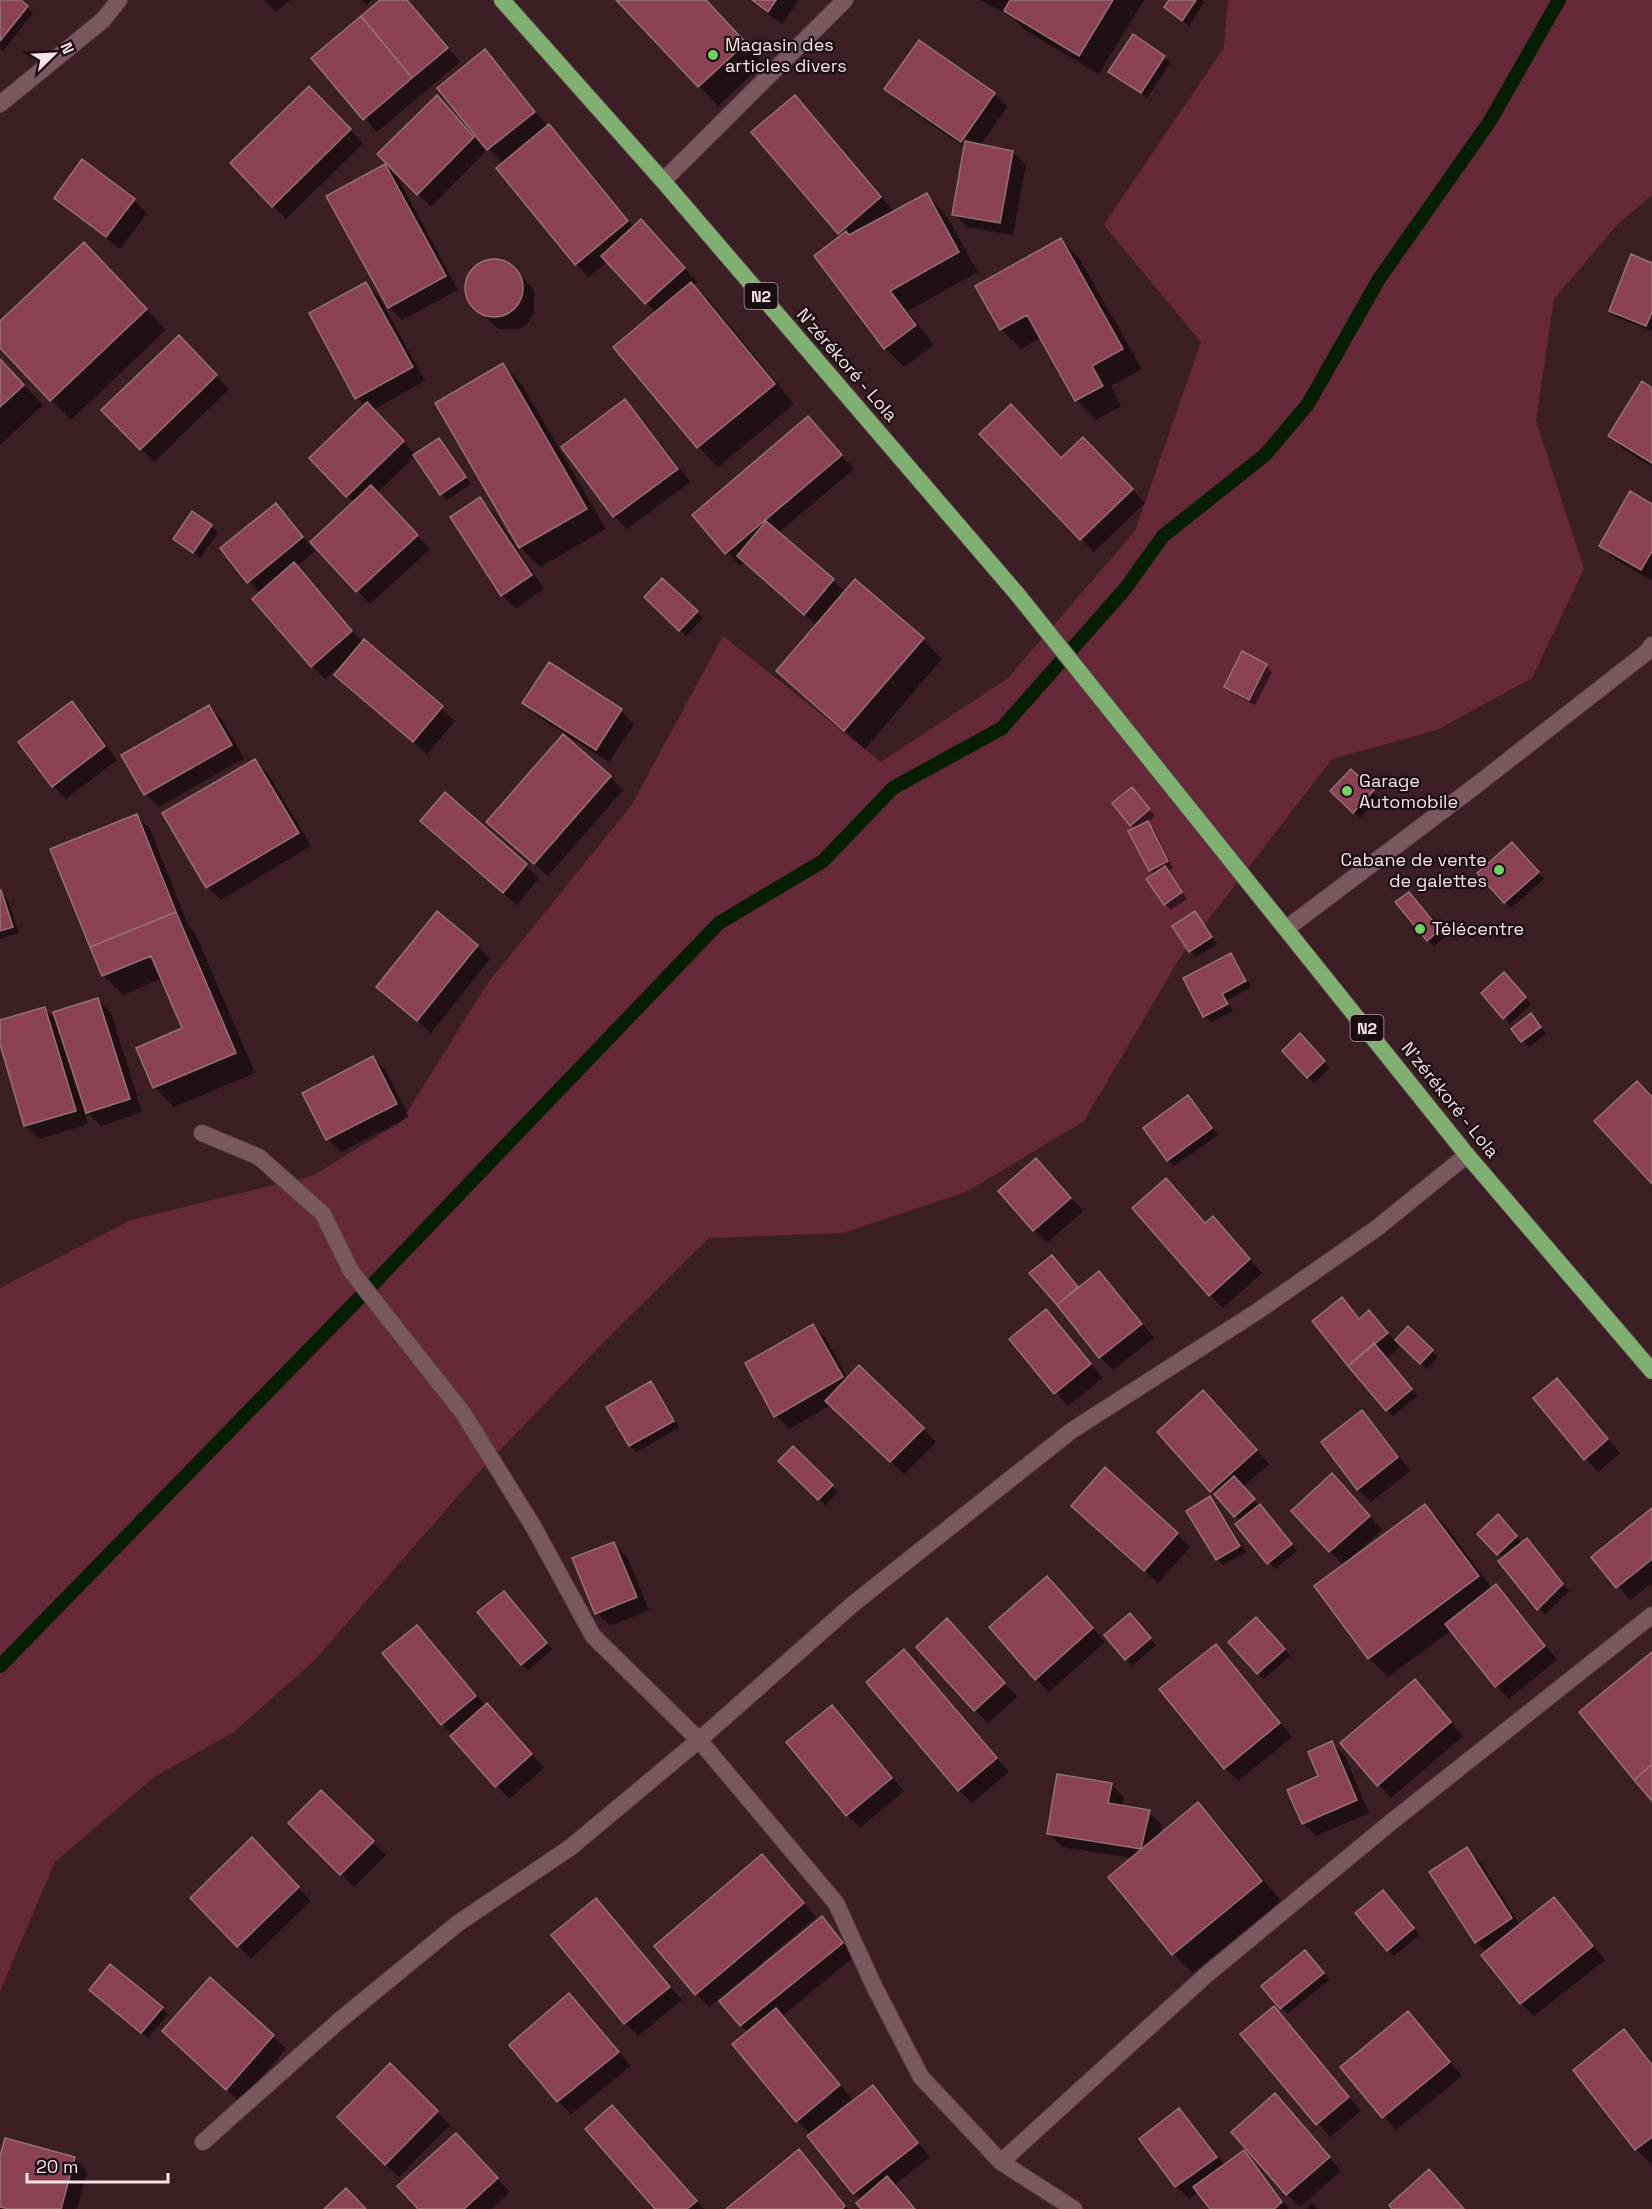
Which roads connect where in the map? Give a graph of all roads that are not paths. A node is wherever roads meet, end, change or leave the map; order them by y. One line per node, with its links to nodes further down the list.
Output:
1 (118, 0): 4 (street)
2 (502, 0): 5 (highway, N'zérékoré - Lola / N2)
3 (845, 0): 5 (street)
4 (0, 104)
5 (663, 181): 7 (highway, N'zérékoré - Lola / N2)
6 (1652, 645): 7 (street)
7 (1287, 928): 9 (highway, N'zérékoré - Lola / N2)
8 (202, 1133): 12 (street)
9 (1467, 1155): 10 (highway, N'zérékoré - Lola / N2); 12 (street)
10 (1652, 1371)
11 (1652, 1615): 14 (street)
12 (699, 1740): 13 (street); 14 (street)
13 (203, 2142)
14 (1001, 2162): 15 (street)
15 (1074, 2209)

